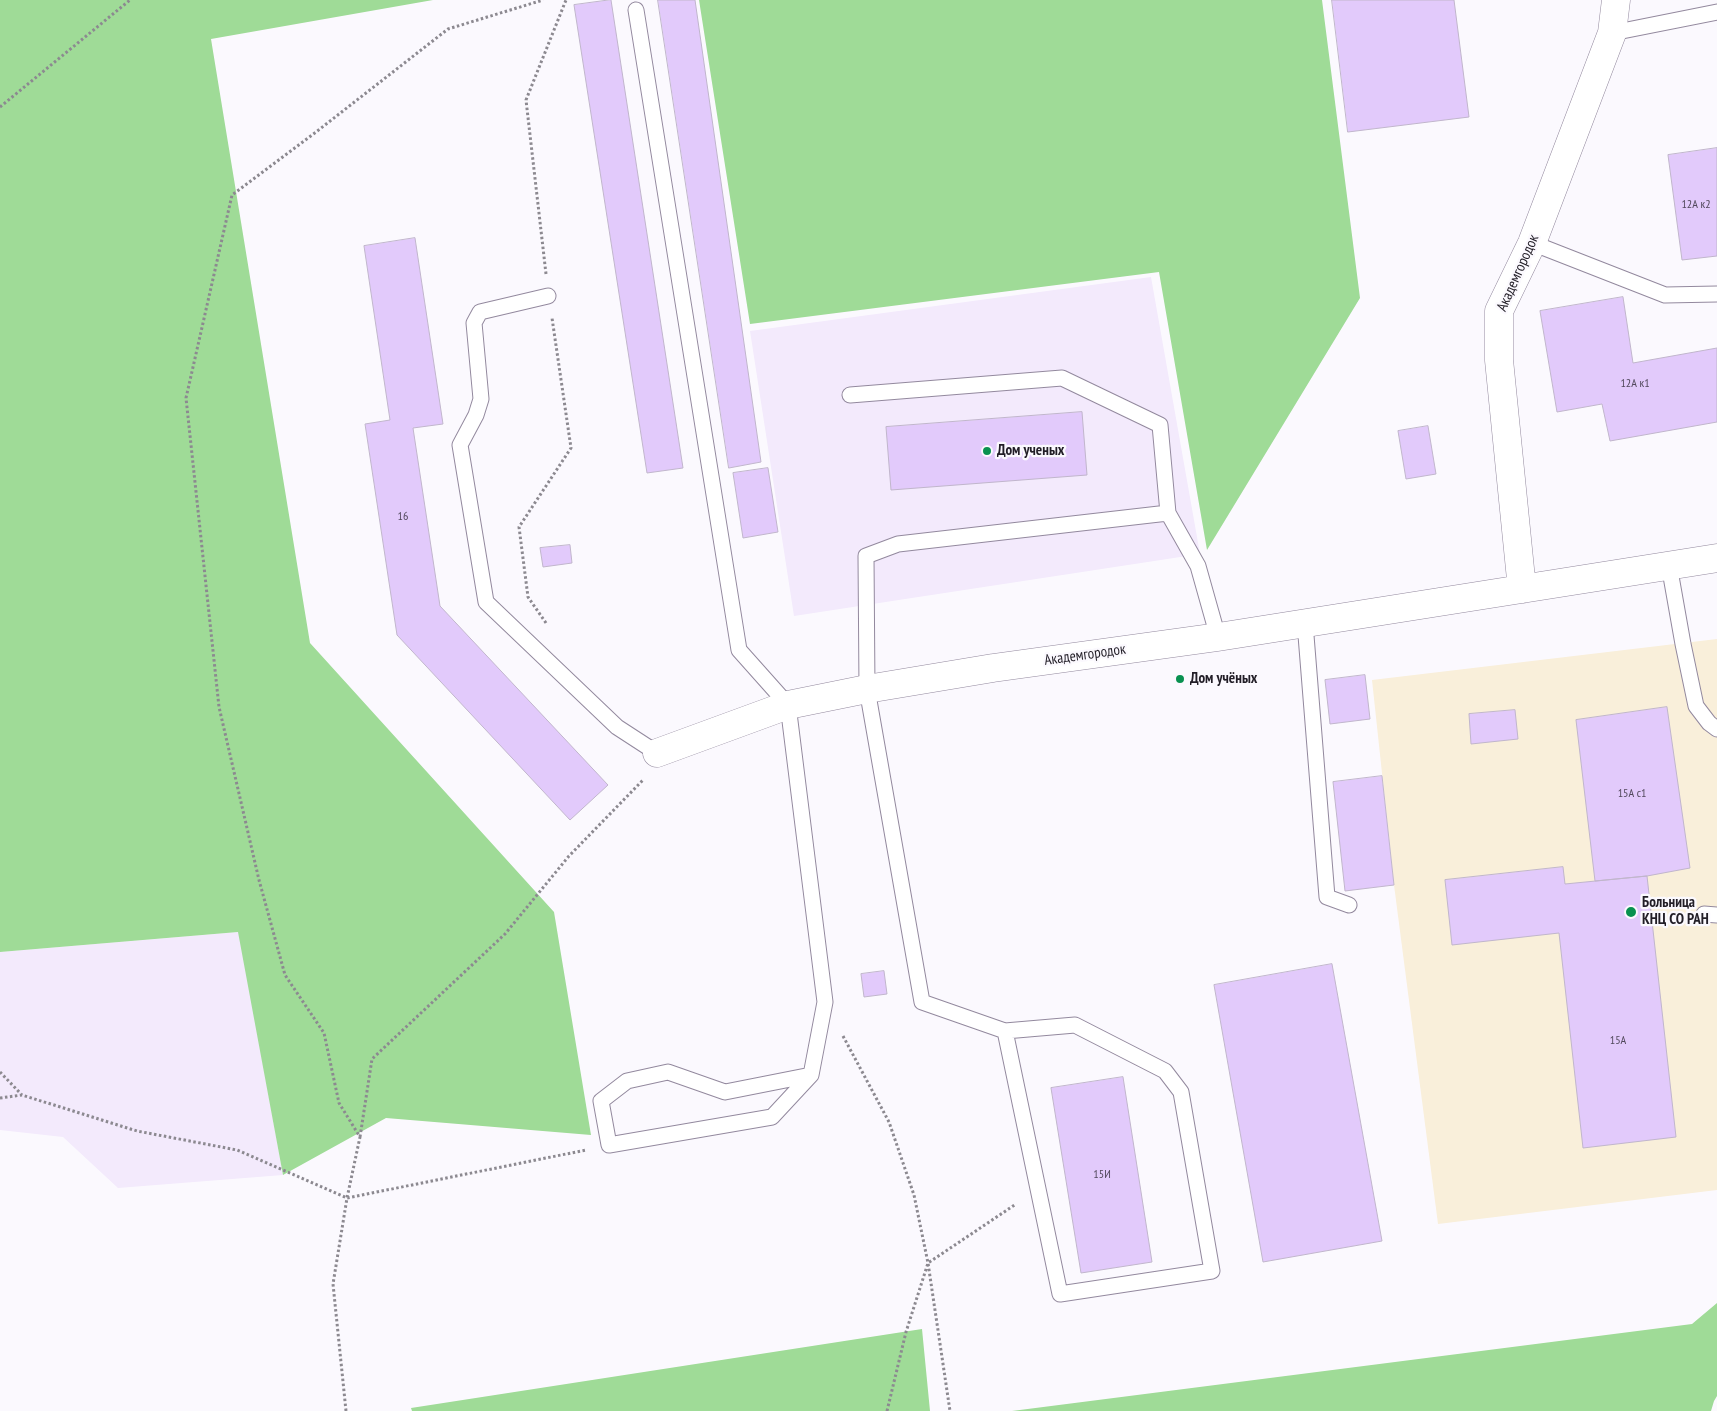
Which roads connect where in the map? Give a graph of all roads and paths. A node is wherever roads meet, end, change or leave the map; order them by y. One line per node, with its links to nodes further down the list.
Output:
1 (130, 0): 8 (path)
2 (543, 0): 31 (path)
3 (566, 0): 11 (path)
4 (1616, 0): 7 (street, Академгородок)
5 (636, 10): 21 (lane)
6 (1717, 12): 7 (lane)
7 (1612, 33): 9 (street, Академгородок)
8 (0, 107)
9 (1532, 243): 10 (lane); 16 (street, Академгородок)
10 (1717, 294)
11 (548, 296): 18 (path); 23 (lane)
12 (850, 395): 13 (lane)
13 (1168, 513): 19 (lane); 20 (lane)
14 (1717, 558): 15 (street, Академгородок)
15 (1670, 565): 16 (street, Академгородок); 22 (lane)
16 (1522, 589): 17 (street, Академгородок)
17 (1305, 623): 19 (street, Академгородок); 24 (lane)
18 (550, 630)
19 (1218, 637): 20 (street, Академгородок)
20 (867, 688): 21 (street, Академгородок); 26 (lane)
21 (788, 705): 23 (street, Академгородок); 25 (lane)
22 (1717, 729)
23 (657, 753): 31 (path)
24 (1349, 905)
25 (825, 1002): 28 (lane); 35 (path)
26 (1005, 1031): 33 (lane); 33 (lane)
27 (0, 1072): 29 (path)
28 (810, 1074): 32 (lane); 32 (lane)
29 (22, 1095): 30 (path); 34 (path)
30 (0, 1098)
31 (360, 1137): 34 (path)
32 (609, 1145): 34 (path)
33 (1038, 1190): 35 (path)
34 (347, 1198): 36 (path)
35 (928, 1263): 37 (path); 38 (path)
36 (346, 1411)
37 (887, 1411)
38 (950, 1411)

